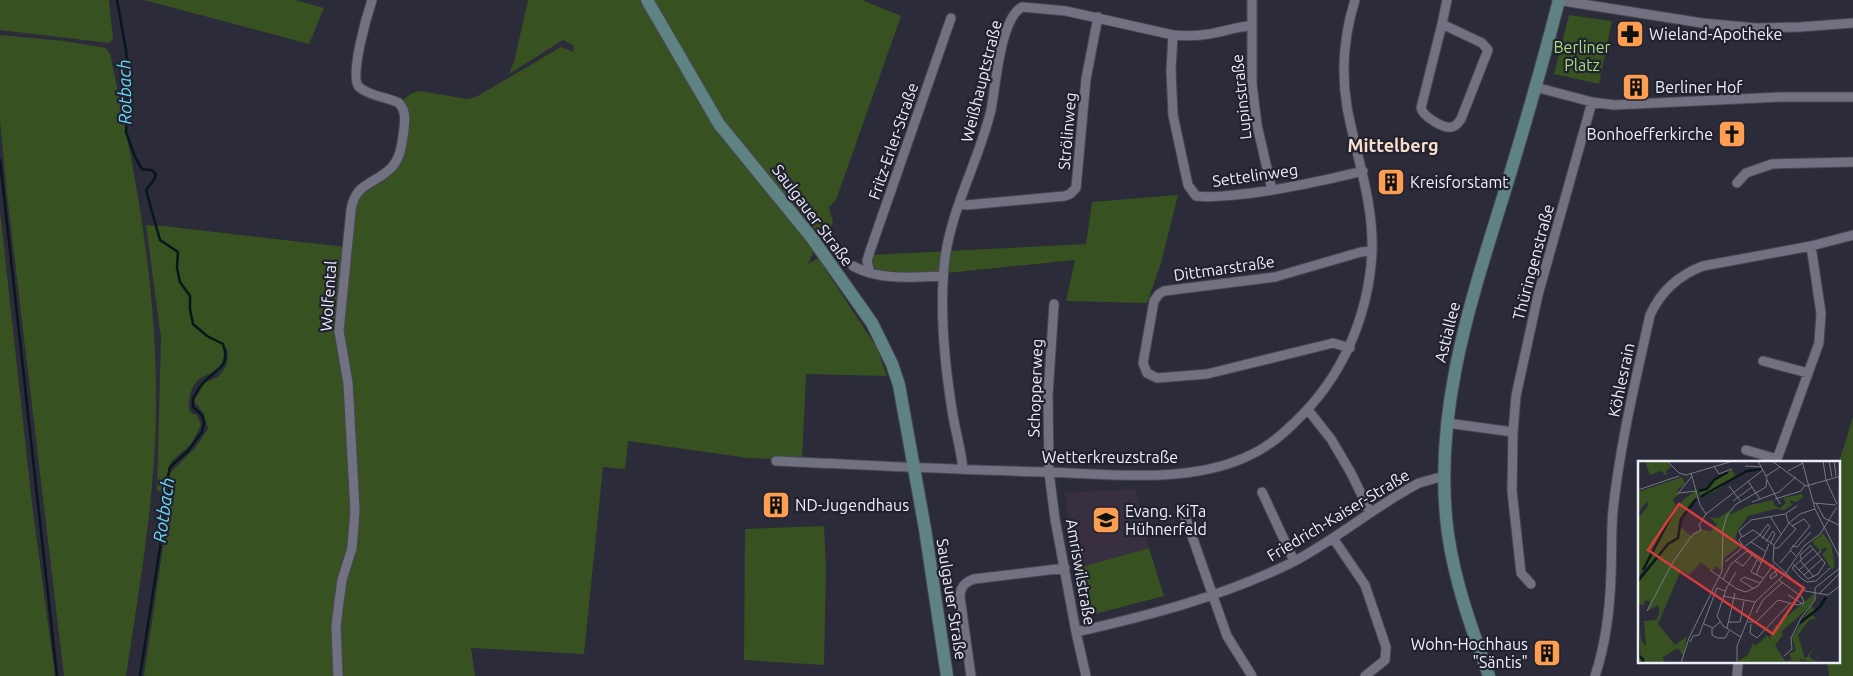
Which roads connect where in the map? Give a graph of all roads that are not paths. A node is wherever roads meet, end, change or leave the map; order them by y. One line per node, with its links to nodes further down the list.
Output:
1 (372, 0): 50 (street, Wolfental)
2 (647, 0): 37 (main road, Saulgauer Straße)
3 (1252, 0): 11 (street, Lupinstraße)
4 (1355, 0): 17 (street, Wetterkreuzstraße)
5 (1446, 0): 10 (street)
6 (1558, 0): 9 (street); 13 (main road, Astiallee)
7 (1098, 17): 12 (street, Weißhauptstraße); 20 (street, Weißhauptstraße); 20 (street, Strölinweg)
8 (951, 18): 25 (street, Fritz-Erler-Straße)
9 (1853, 23)
10 (1442, 24): 10 (street)
11 (1252, 26): 12 (street, Weißhauptstraße); 19 (street, Lupinstraße)
12 (1173, 35): 19 (street, Settelinweg)
13 (1535, 87): 15 (street); 32 (main road, Astiallee)
14 (1853, 97): 15 (street)
15 (1592, 102): 33 (street, Thüringenstraße)
16 (1853, 162): 18 (street)
17 (1363, 171): 19 (street, Settelinweg); 23 (street, Wetterkreuzstraße)
18 (1737, 183)
19 (1272, 190)
20 (960, 204): 26 (street, Weißhauptstraße)
21 (1853, 234): 22 (street, Köhlesrain)
22 (1811, 246): 30 (street); 57 (street, Köhlesrain)
23 (1372, 251): 28 (street, Wetterkreuzstraße); 28 (street, Dittmarstraße)
24 (853, 266): 25 (street)
25 (870, 273): 26 (street)
26 (944, 276): 38 (street, Weißhauptstraße)
27 (1054, 304): 39 (street, Schopperweg)
28 (1350, 348): 31 (street, Wetterkreuzstraße)
29 (1763, 361): 30 (street)
30 (1808, 373): 36 (street)
31 (1308, 410): 39 (street, Wetterkreuzstraße); 42 (street)
32 (1447, 423): 33 (street); 40 (main road, Astiallee)
33 (1513, 432): 47 (street, Thüringenstraße)
34 (1746, 450): 36 (street)
35 (776, 461): 37 (street)
36 (1777, 461)
37 (914, 467): 38 (street, Wetterkreuzstraße); 51 (main road, Saulgauer Straße)
38 (963, 470): 39 (street, Wetterkreuzstraße)
39 (1049, 472): 46 (street, Amriswilstraße)
40 (1444, 478): 42 (street, Friedrich-Kaiser-Straße); 56 (main road, Astiallee)
41 (1262, 492): 45 (street)
42 (1370, 512): 44 (street, Friedrich-Kaiser-Straße)
43 (1185, 516): 48 (street)
44 (1333, 538): 45 (street, Friedrich-Kaiser-Straße); 55 (street)
45 (1294, 561): 48 (street, Friedrich-Kaiser-Straße)
46 (1065, 568): 49 (street, Amriswilstraße); 52 (street)
47 (1531, 584)
48 (1212, 596): 49 (street, Friedrich-Kaiser-Straße); 54 (street)
49 (1076, 632): 53 (street, Amriswilstraße)
50 (338, 676)
51 (947, 676)
52 (971, 676)
53 (1086, 676)
54 (1252, 676)
55 (1365, 676)
56 (1489, 676)
57 (1595, 676)

